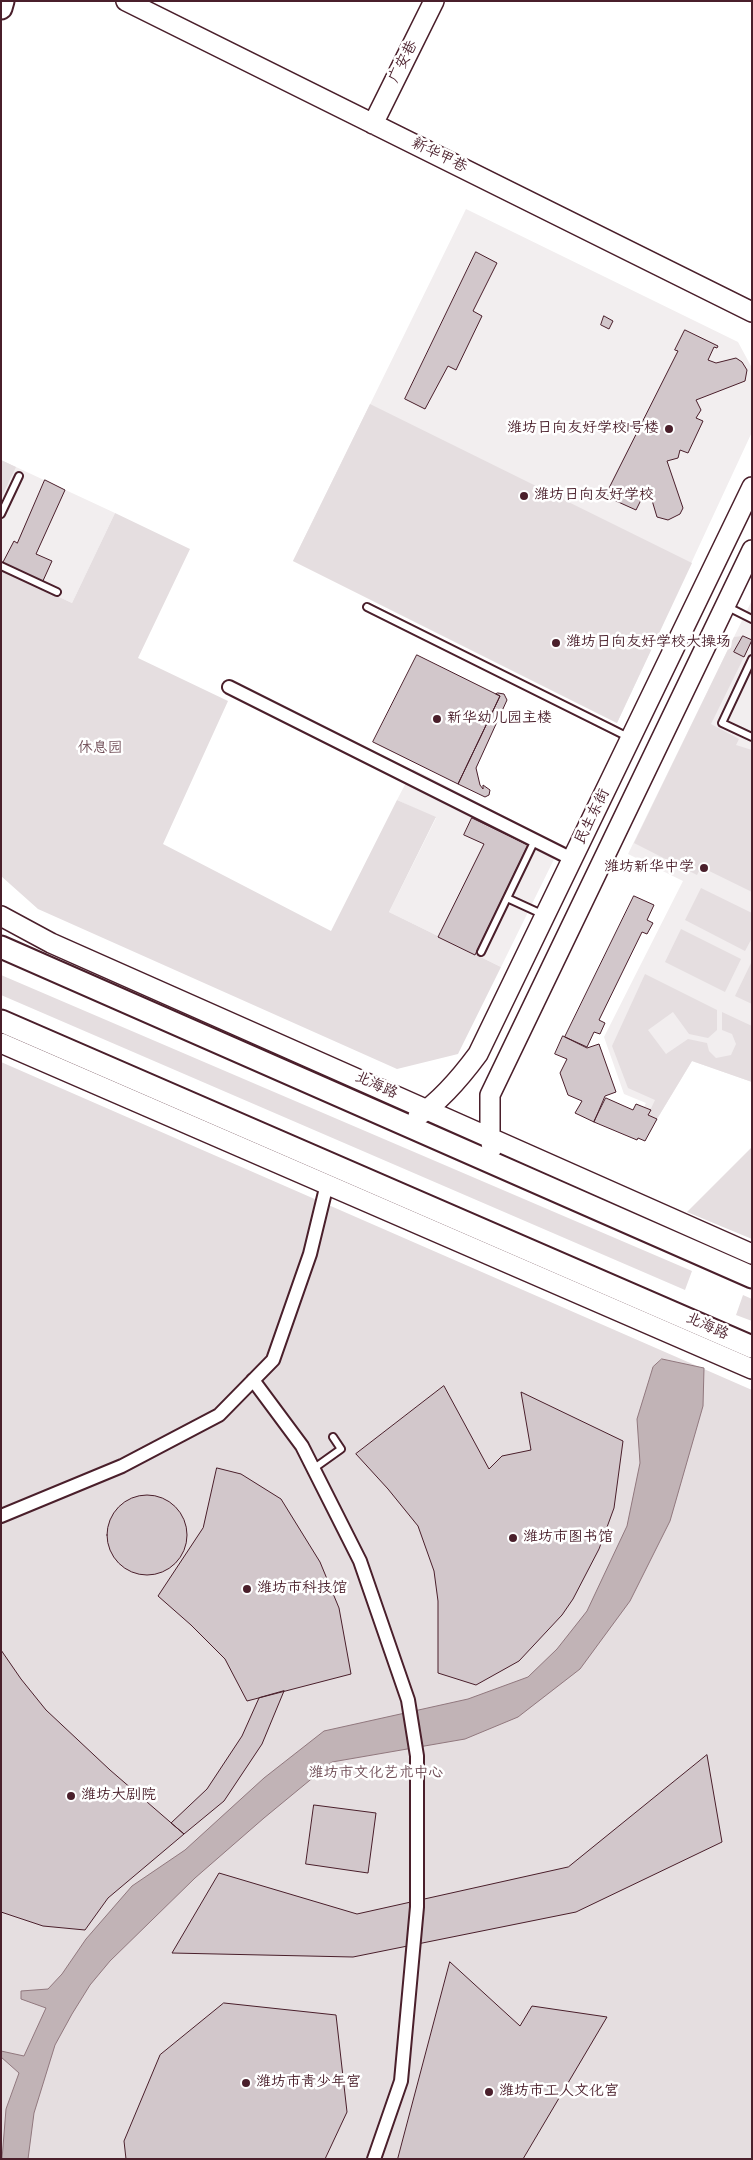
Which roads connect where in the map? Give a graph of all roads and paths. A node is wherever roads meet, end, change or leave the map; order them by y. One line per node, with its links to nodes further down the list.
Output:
1 (3, 1): 4 (main road)
2 (126, 1): 5 (street, 新华甲巷)
3 (434, 1): 5 (street, 广安巷)
4 (1, 8)
5 (373, 124): 6 (street, 新华甲巷)
6 (752, 312)
7 (19, 476): 9 (lane)
8 (752, 487): 19 (street, 民生东街)
9 (1, 514)
10 (752, 550): 13 (street, 民生东街)
11 (1, 566): 12 (lane)
12 (57, 592)
13 (725, 606): 15 (lane); 34 (street, 民生东街)
14 (367, 607): 19 (lane)
15 (752, 618)
16 (752, 659): 18 (lane)
17 (229, 687): 20 (street)
18 (752, 737)
19 (631, 738): 21 (street, 民生东街)
20 (535, 840): 21 (street); 22 (lane)
21 (572, 859): 24 (street, 民生东街)
22 (507, 898): 24 (lane); 27 (lane)
23 (1, 916): 25 (street, 北海路)
24 (545, 916): 32 (street, 民生东街)
25 (51, 943): 28 (street); 32 (street, 北海路)
26 (1, 947): 28 (main road, 北海路)
27 (482, 952)
28 (41, 964): 33 (main road, 北海路)
29 (1, 1021): 30 (main road, 北海路)
30 (25, 1042): 31 (street, 北海路); 35 (main road, 北海路)
31 (1, 1043)
32 (428, 1109): 33 (street, 民生东街); 34 (street, 北海路)
33 (406, 1125): 36 (main road, 北海路)
34 (490, 1137): 36 (street, 民生东街); 38 (street, 北海路)
35 (255, 1142): 37 (street, 北海路); 40 (main road, 北海路)
36 (495, 1164): 39 (main road, 北海路)
37 (327, 1184): 41 (street, 北海路); 42 (street)
38 (752, 1254)
39 (752, 1277)
40 (752, 1347)
41 (752, 1369)
42 (253, 1380): 44 (street); 45 (street)
43 (333, 1437): 44 (lane)
44 (313, 1469): 46 (street)
45 (1, 1516)
46 (374, 2159)

